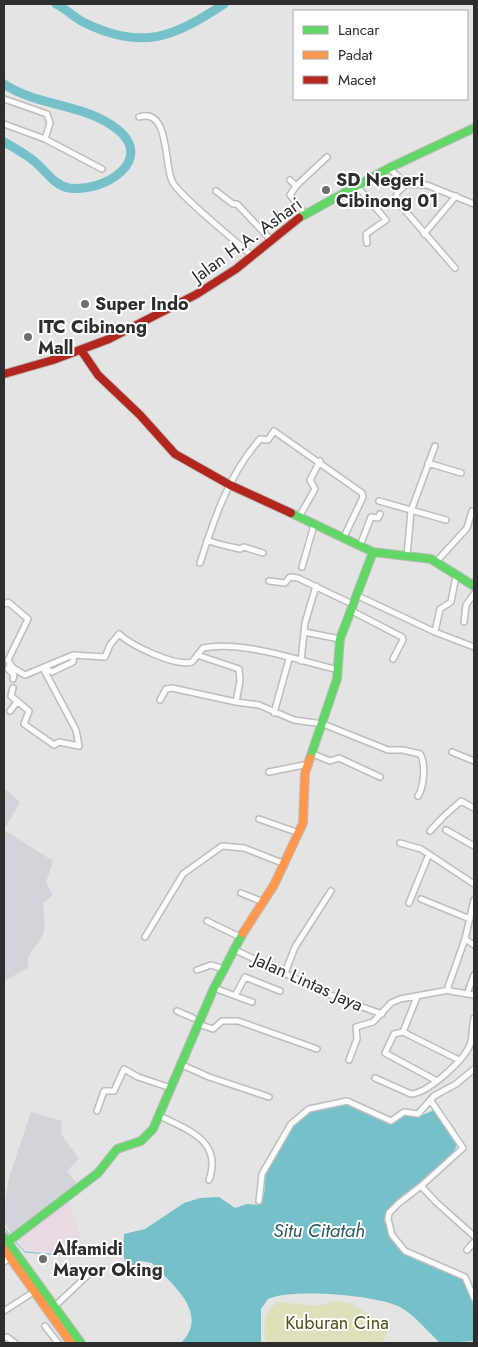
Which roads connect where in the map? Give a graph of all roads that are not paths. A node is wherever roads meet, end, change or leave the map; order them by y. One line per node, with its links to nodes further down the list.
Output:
1 (4, 100): 5 (street)
2 (138, 117): 20 (street)
3 (4, 124): 5 (street)
4 (474, 128): 7 (street, Jalan H.A. Ashari)
5 (45, 139): 8 (street)
6 (327, 157): 11 (street)
7 (389, 168): 10 (street); 12 (street, Jalan H.A. Ashari)
8 (102, 169)
9 (290, 180): 11 (street)
10 (406, 184): 14 (street); 17 (street)
11 (296, 186): 16 (street)
12 (357, 186): 16 (street, Jalan H.A. Ashari); 19 (street)
13 (216, 191): 18 (street)
14 (456, 196): 15 (street); 17 (street)
15 (474, 204)
16 (305, 214): 18 (street, Jalan H.A. Ashari)
17 (424, 234): 21 (street)
18 (270, 239): 20 (street, Jalan H.A. Ashari)
19 (367, 244)
20 (251, 255): 22 (street, Jalan H.A. Ashari)
21 (456, 268)
22 (81, 350): 23 (street, Jalan H.A. Ashari); 28 (street)
23 (4, 374)
24 (435, 446): 26 (street)
25 (320, 461): 28 (street); 33 (street); 36 (street)
26 (428, 463): 27 (street); 30 (street)
27 (461, 474)
28 (230, 485): 33 (street); 37 (street)
29 (379, 501): 30 (street)
30 (411, 511): 34 (street); 41 (street)
31 (472, 511): 42 (street)
32 (380, 514): 38 (street)
33 (299, 517): 35 (street)
34 (446, 520)
35 (314, 526): 36 (street); 44 (street)
36 (342, 539): 38 (street)
37 (208, 540): 40 (street); 43 (street)
38 (360, 546): 39 (street)
39 (373, 552): 41 (street); 49 (street)
40 (263, 553)
41 (408, 556): 42 (street)
42 (436, 562): 45 (street)
43 (200, 563)
44 (302, 567)
45 (456, 576): 48 (street); 55 (street)
46 (269, 581): 47 (street)
47 (316, 586): 52 (street); 54 (street)
48 (474, 586)
49 (355, 594): 52 (street); 55 (street)
50 (474, 594): 53 (street)
51 (4, 604): 62 (street)
52 (351, 607): 56 (street); 60 (street)
53 (464, 622)
54 (304, 632): 56 (street); 61 (street)
55 (435, 632): 57 (street)
56 (340, 639): 64 (street)
57 (474, 647)
58 (197, 655): 59 (street); 63 (street); 69 (street)
59 (289, 658): 61 (street); 71 (street)
60 (393, 659)
61 (302, 661): 64 (street)
62 (10, 664): 63 (street); 65 (street)
63 (44, 668): 68 (street)
64 (339, 670): 72 (street)
65 (13, 679)
66 (13, 688): 68 (street)
67 (160, 700): 69 (street)
68 (17, 702): 70 (street)
69 (236, 702): 71 (street)
70 (10, 711)
71 (274, 713): 72 (street)
72 (322, 724): 74 (street); 79 (street)
73 (452, 752): 75 (street)
74 (314, 754): 76 (street); 78 (street)
75 (474, 761)
76 (309, 764): 77 (street); 84 (street)
77 (269, 772)
78 (380, 777)
79 (418, 796)
80 (474, 808): 83 (street)
81 (259, 819): 84 (street)
82 (446, 830): 86 (street)
83 (430, 831)
84 (299, 833): 88 (street)
85 (400, 843): 87 (street)
86 (474, 846)
87 (429, 854): 89 (street); 95 (street)
88 (285, 864): 94 (street); 98 (street)
89 (474, 884)
90 (330, 890): 105 (street)
91 (242, 893): 94 (street)
92 (421, 899): 96 (street)
93 (474, 900): 96 (street)
94 (262, 902): 99 (street)
95 (409, 903)
96 (470, 919): 100 (street)
97 (207, 920): 99 (street)
98 (145, 937)
99 (240, 937): 102 (street)
100 (465, 939): 101 (street); 109 (street)
101 (474, 944)
102 (234, 949): 103 (street); 105 (street, Jalan Lintas Jaya)
103 (224, 969): 104 (street); 107 (street)
104 (197, 970)
105 (285, 973): 116 (street, Jalan Lintas Jaya)
106 (474, 975): 110 (street)
107 (214, 988): 112 (street); 118 (street)
108 (280, 990): 112 (street)
109 (449, 990): 110 (street); 116 (street)
110 (467, 994): 111 (street)
111 (474, 995)
112 (235, 996): 114 (street)
113 (417, 997): 119 (street)
114 (252, 1002)
115 (177, 1011): 118 (street)
116 (382, 1014): 121 (street)
117 (474, 1018): 122 (street)
118 (196, 1020): 120 (street); 123 (street)
119 (403, 1032): 122 (street); 126 (street)
120 (317, 1049)
121 (349, 1060)
122 (458, 1060): 126 (street)
123 (180, 1064): 127 (street); 128 (street)
124 (474, 1069): 129 (street)
125 (375, 1078): 126 (street)
126 (437, 1081)
127 (171, 1088): 130 (street); 131 (street)
128 (269, 1097)
129 (431, 1101): 133 (street); 134 (street)
130 (97, 1111)
131 (160, 1116): 132 (street); 136 (street)
132 (209, 1180)
133 (421, 1186): 135 (street); 142 (street)
134 (259, 1201)
135 (474, 1236)
136 (7, 1241): 139 (street); 143 (street)
137 (474, 1242): 138 (street)
138 (466, 1250)
139 (7, 1260): 141 (street)
140 (88, 1275): 143 (street)
141 (35, 1291): 144 (street); 147 (street)
142 (474, 1298)
143 (56, 1305): 150 (street)
144 (4, 1311)
145 (45, 1326): 149 (street)
146 (4, 1338): 148 (street)
147 (68, 1342)
148 (15, 1343)
149 (58, 1343)
150 (81, 1343)

